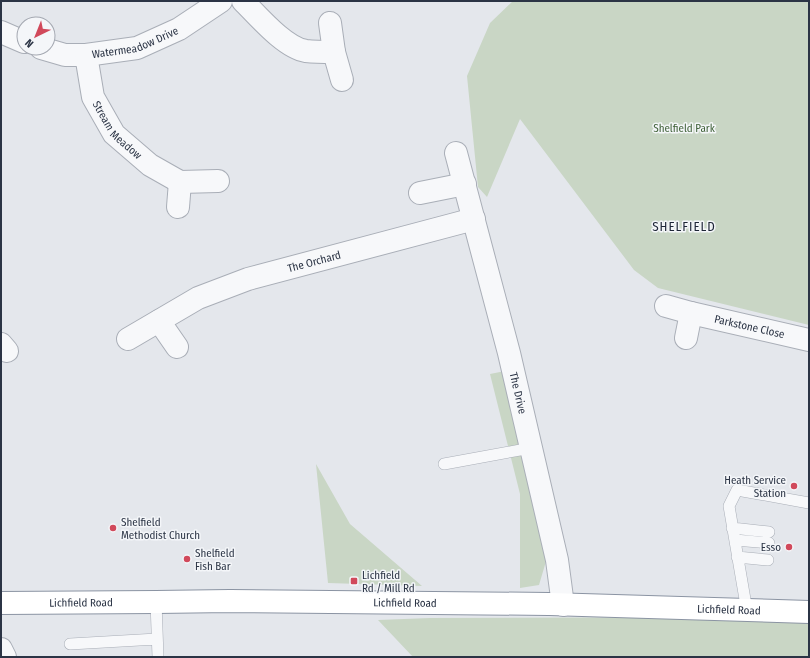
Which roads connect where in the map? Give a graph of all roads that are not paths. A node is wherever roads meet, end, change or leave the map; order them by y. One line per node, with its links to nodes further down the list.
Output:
1 (220, 1): 8 (street, Watermeadow Drive)
2 (243, 1): 7 (street)
3 (330, 22): 7 (street)
4 (1, 32): 5 (street)
5 (16, 39)
6 (56, 52): 8 (street, Watermeadow Drive)
7 (334, 52): 9 (street)
8 (86, 55): 12 (street, Stream Meadow)
9 (342, 80)
10 (456, 153): 13 (street, The Drive)
11 (218, 181): 12 (street)
12 (180, 182): 15 (street)
13 (465, 184): 14 (street); 16 (street, The Drive)
14 (420, 193)
15 (178, 207)
16 (474, 219): 19 (street, The Orchard); 24 (street, The Drive)
17 (666, 306): 18 (street, Parkstone Close)
18 (691, 313): 20 (street); 22 (street, Parkstone Close)
19 (160, 321): 21 (street, The Orchard); 23 (street)
20 (686, 338)
21 (128, 339)
22 (809, 340)
23 (177, 348)
24 (531, 448): 25 (lane); 32 (street, The Drive)
25 (444, 464)
26 (809, 503): 27 (lane)
27 (732, 528): 28 (lane); 29 (lane)
28 (769, 546): 29 (lane); 29 (lane)
29 (736, 547): 33 (lane)
30 (156, 602): 31 (highway, Lichfield Road); 32 (highway, Lichfield Road); 35 (lane)
31 (1, 603)
32 (563, 605): 33 (highway, Lichfield Road)
33 (747, 611): 34 (highway, Lichfield Road)
34 (809, 612)
35 (157, 639): 36 (lane); 39 (lane)
36 (70, 644)
37 (1, 649): 38 (street)
38 (5, 657)
39 (158, 657)

